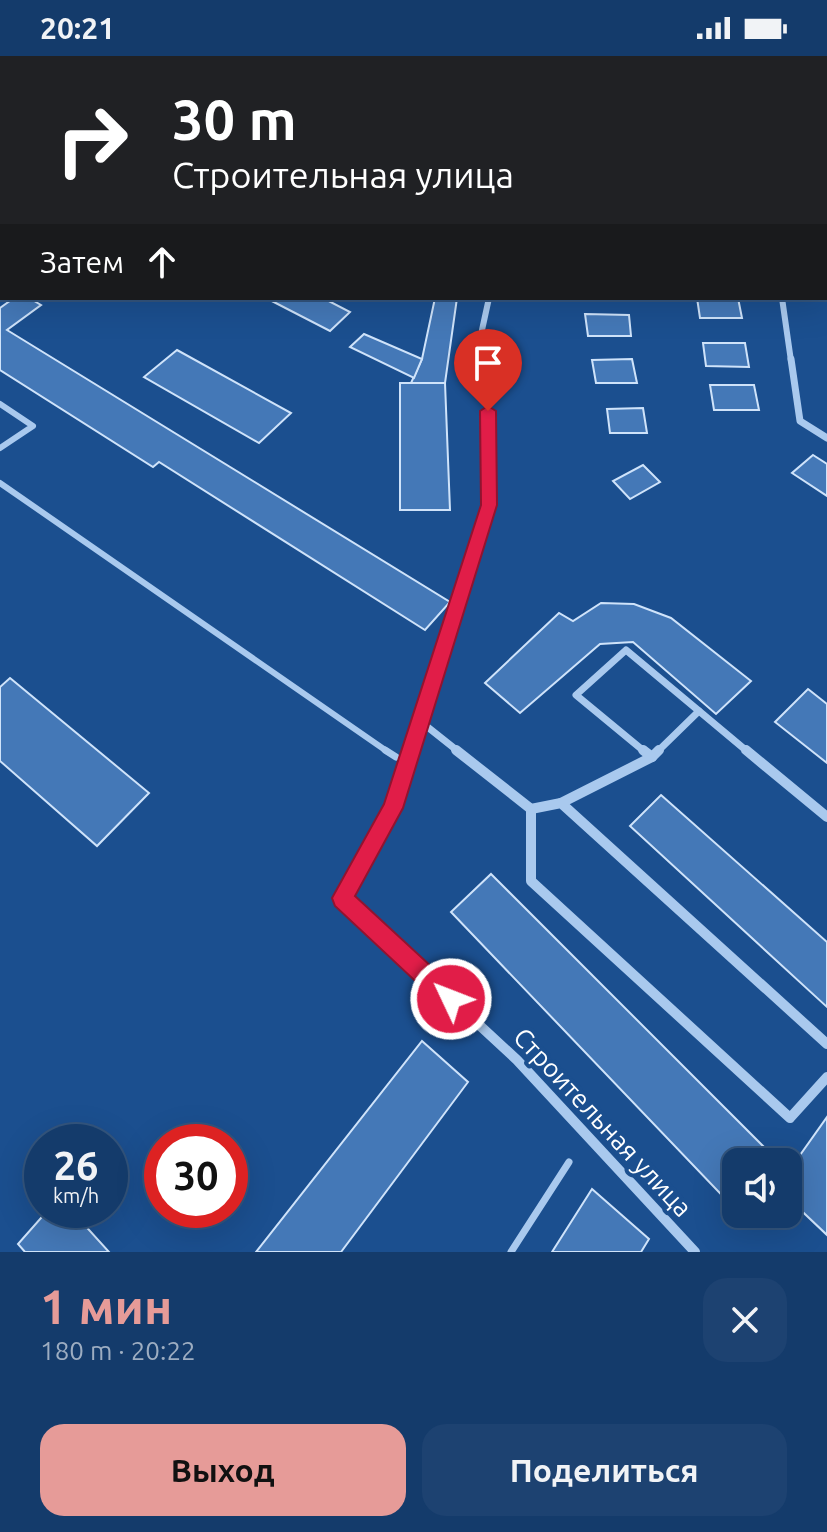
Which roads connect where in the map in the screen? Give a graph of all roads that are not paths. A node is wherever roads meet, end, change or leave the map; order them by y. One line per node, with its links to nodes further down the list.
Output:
1 (489, 300): 8 (street)
2 (782, 300): 4 (street)
3 (0, 404): 5 (lane)
4 (827, 438)
5 (0, 448)
6 (0, 483): 9 (lane)
7 (699, 711): 10 (street); 10 (street); 13 (street)
8 (420, 721): 12 (street); 18 (street, Строительная улица)
9 (396, 757)
10 (652, 757): 11 (street)
11 (561, 803): 12 (street); 14 (street)
12 (531, 809): 15 (street)
13 (827, 817)
14 (827, 1044)
15 (827, 1077)
16 (569, 1162): 17 (lane)
17 (511, 1252)
18 (695, 1252)

